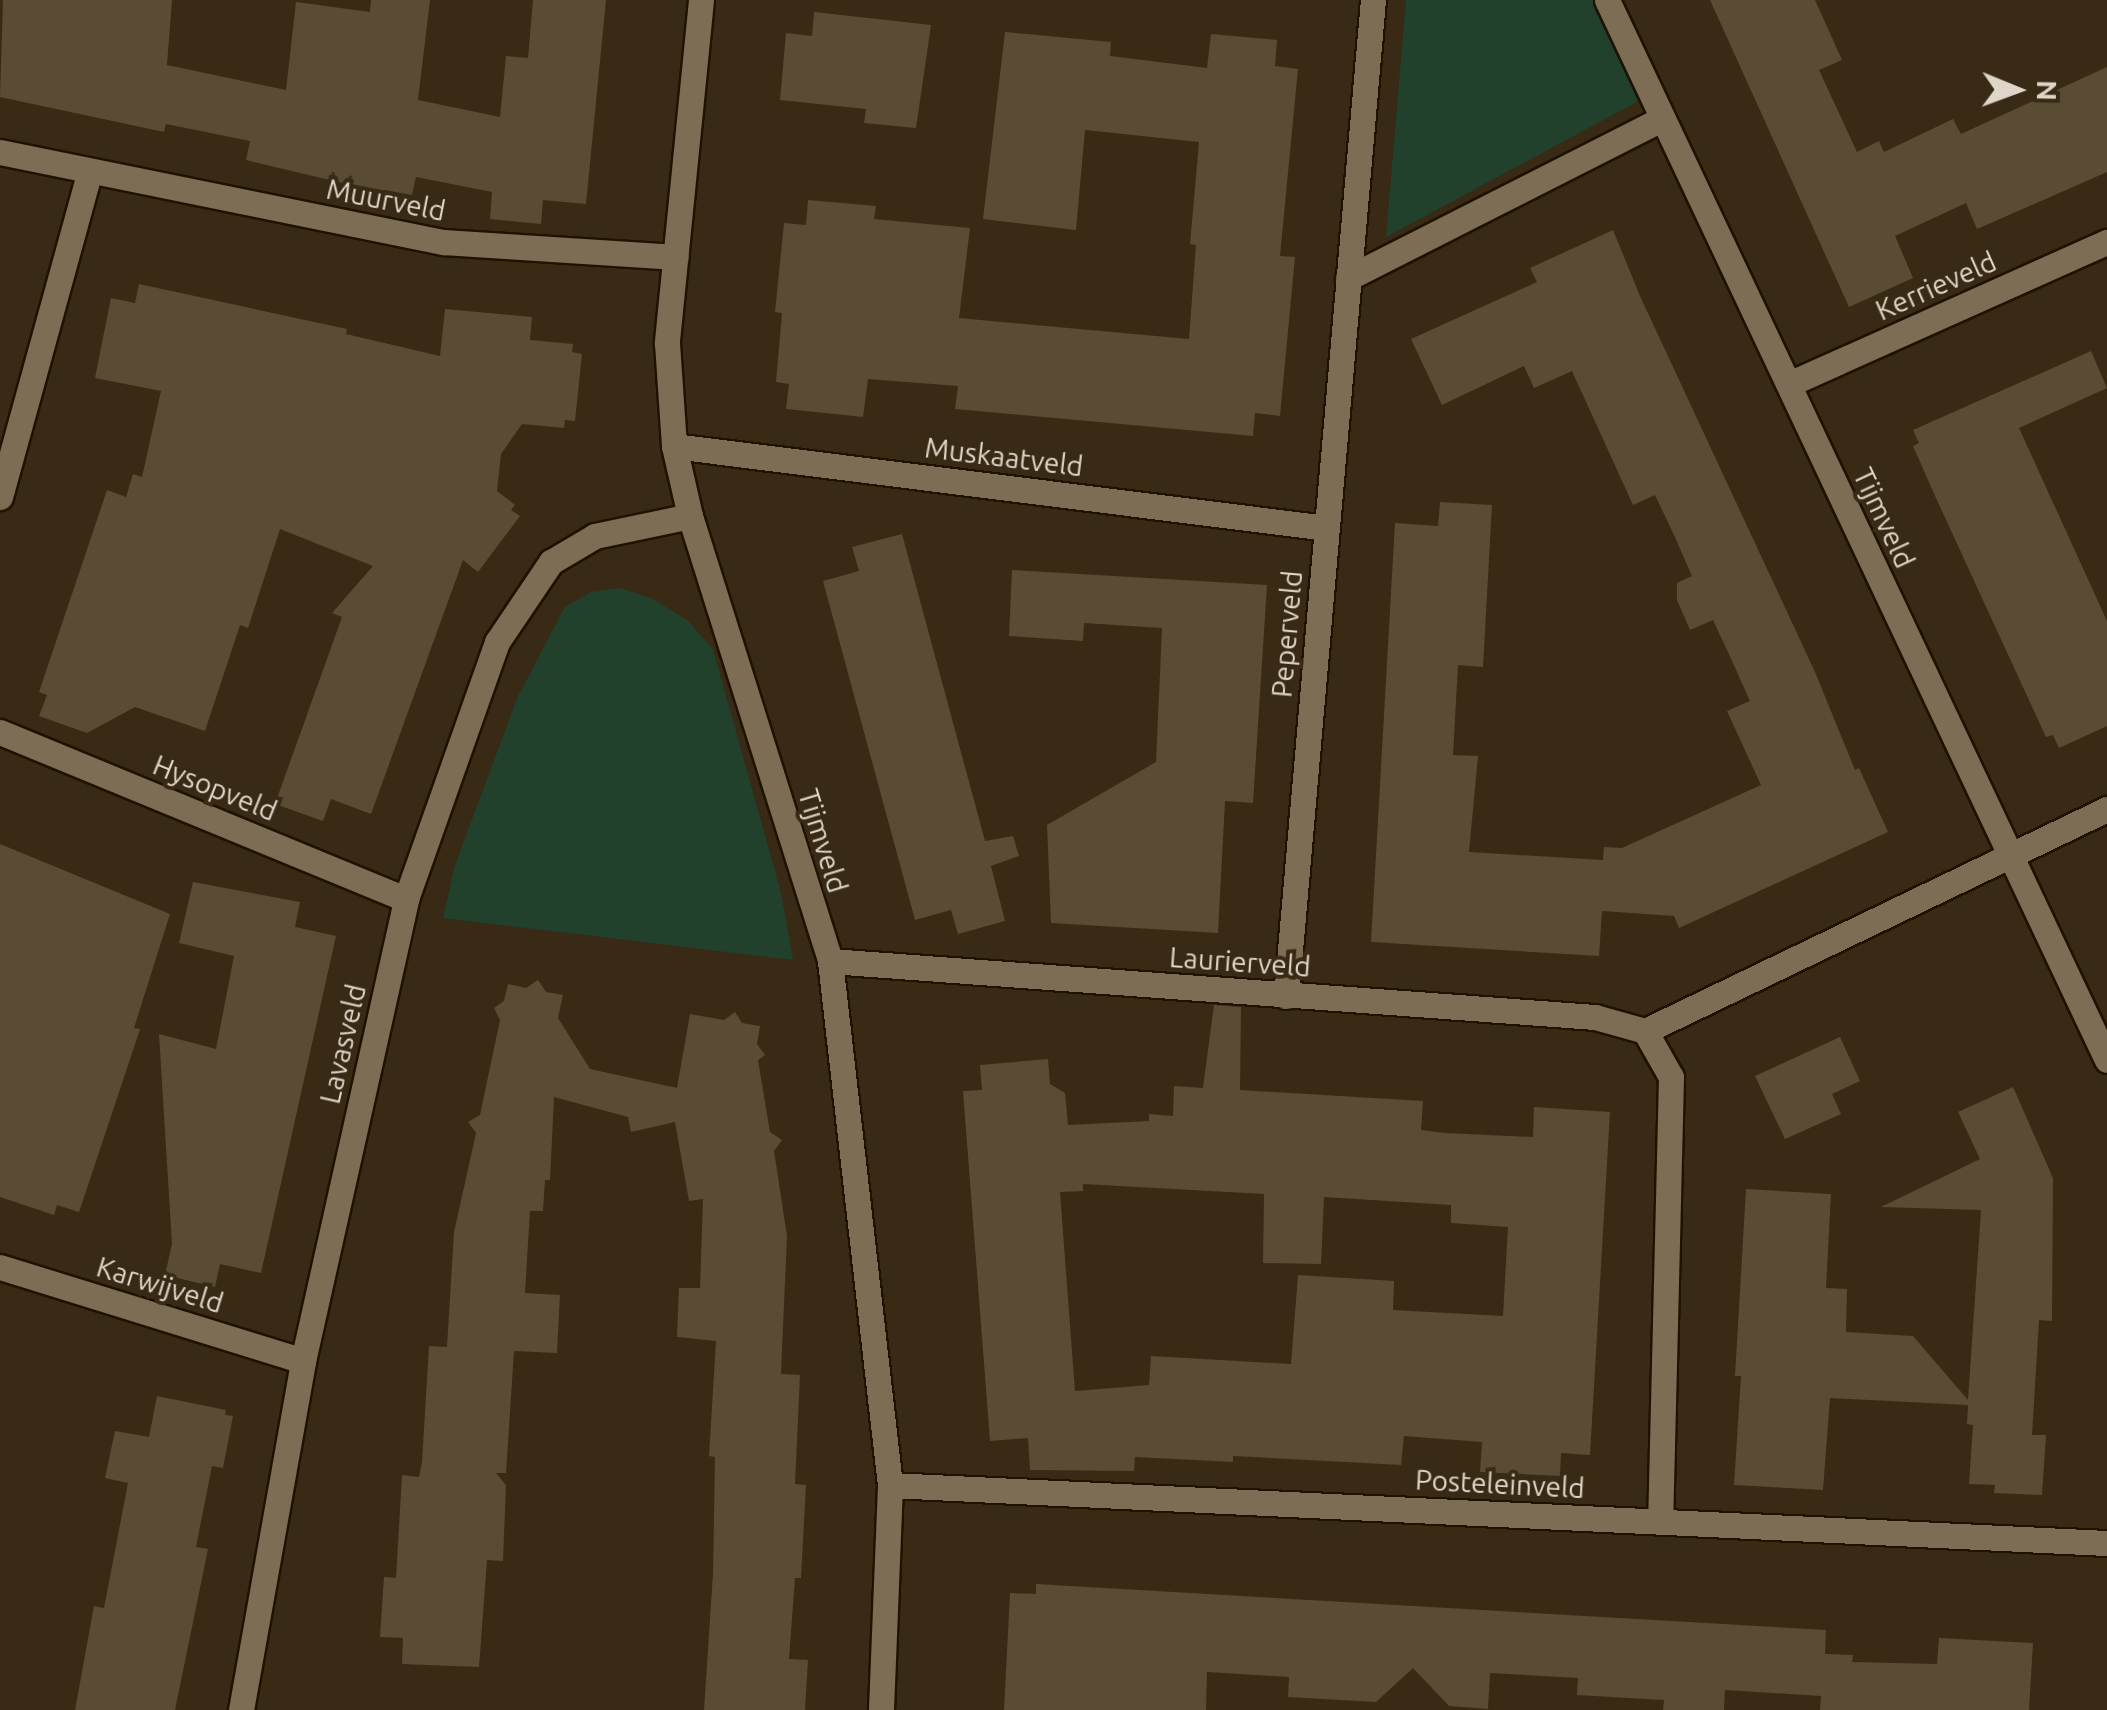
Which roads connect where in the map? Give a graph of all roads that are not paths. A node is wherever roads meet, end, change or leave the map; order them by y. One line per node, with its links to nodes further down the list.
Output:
1 (701, 0): 8 (street, Tijmveld)
2 (1373, 0): 9 (street, Peperveld)
3 (1608, 0): 4 (street, Tijmveld)
4 (1662, 119): 9 (street); 10 (street, Tijmveld)
5 (0, 152): 6 (street, Muurveld)
6 (90, 172): 8 (street, Muurveld); 12 (street)
7 (2107, 242): 10 (street, Kerrieveld)
8 (676, 257): 11 (street, Tijmveld)
9 (1348, 278): 14 (street, Peperveld)
10 (1789, 384): 17 (street, Tijmveld)
11 (674, 446): 13 (street, Tijmveld); 14 (street, Muskaatveld)
12 (0, 497)
13 (690, 516): 18 (street, Lavasveld); 19 (street, Tijmveld)
14 (1327, 528): 20 (street, Peperveld)
15 (0, 732): 18 (street, Hysopveld)
16 (2107, 809): 17 (street)
17 (2007, 854): 21 (street); 22 (street, Tijmveld)
18 (406, 900): 24 (street, Lavasveld)
19 (830, 961): 20 (street, Laurierveld); 25 (street, Tijmveld)
20 (1286, 996): 21 (street, Laurierveld)
21 (1644, 1031): 26 (street)
22 (2107, 1060)
23 (0, 1267): 24 (street, Karwijveld)
24 (303, 1361): 28 (street, Lavasveld)
25 (890, 1485): 26 (street, Posteleinveld); 29 (street, Tijmveld)
26 (1660, 1522): 27 (street, Posteleinveld)
27 (2107, 1543)
28 (240, 1710)
29 (880, 1710)

